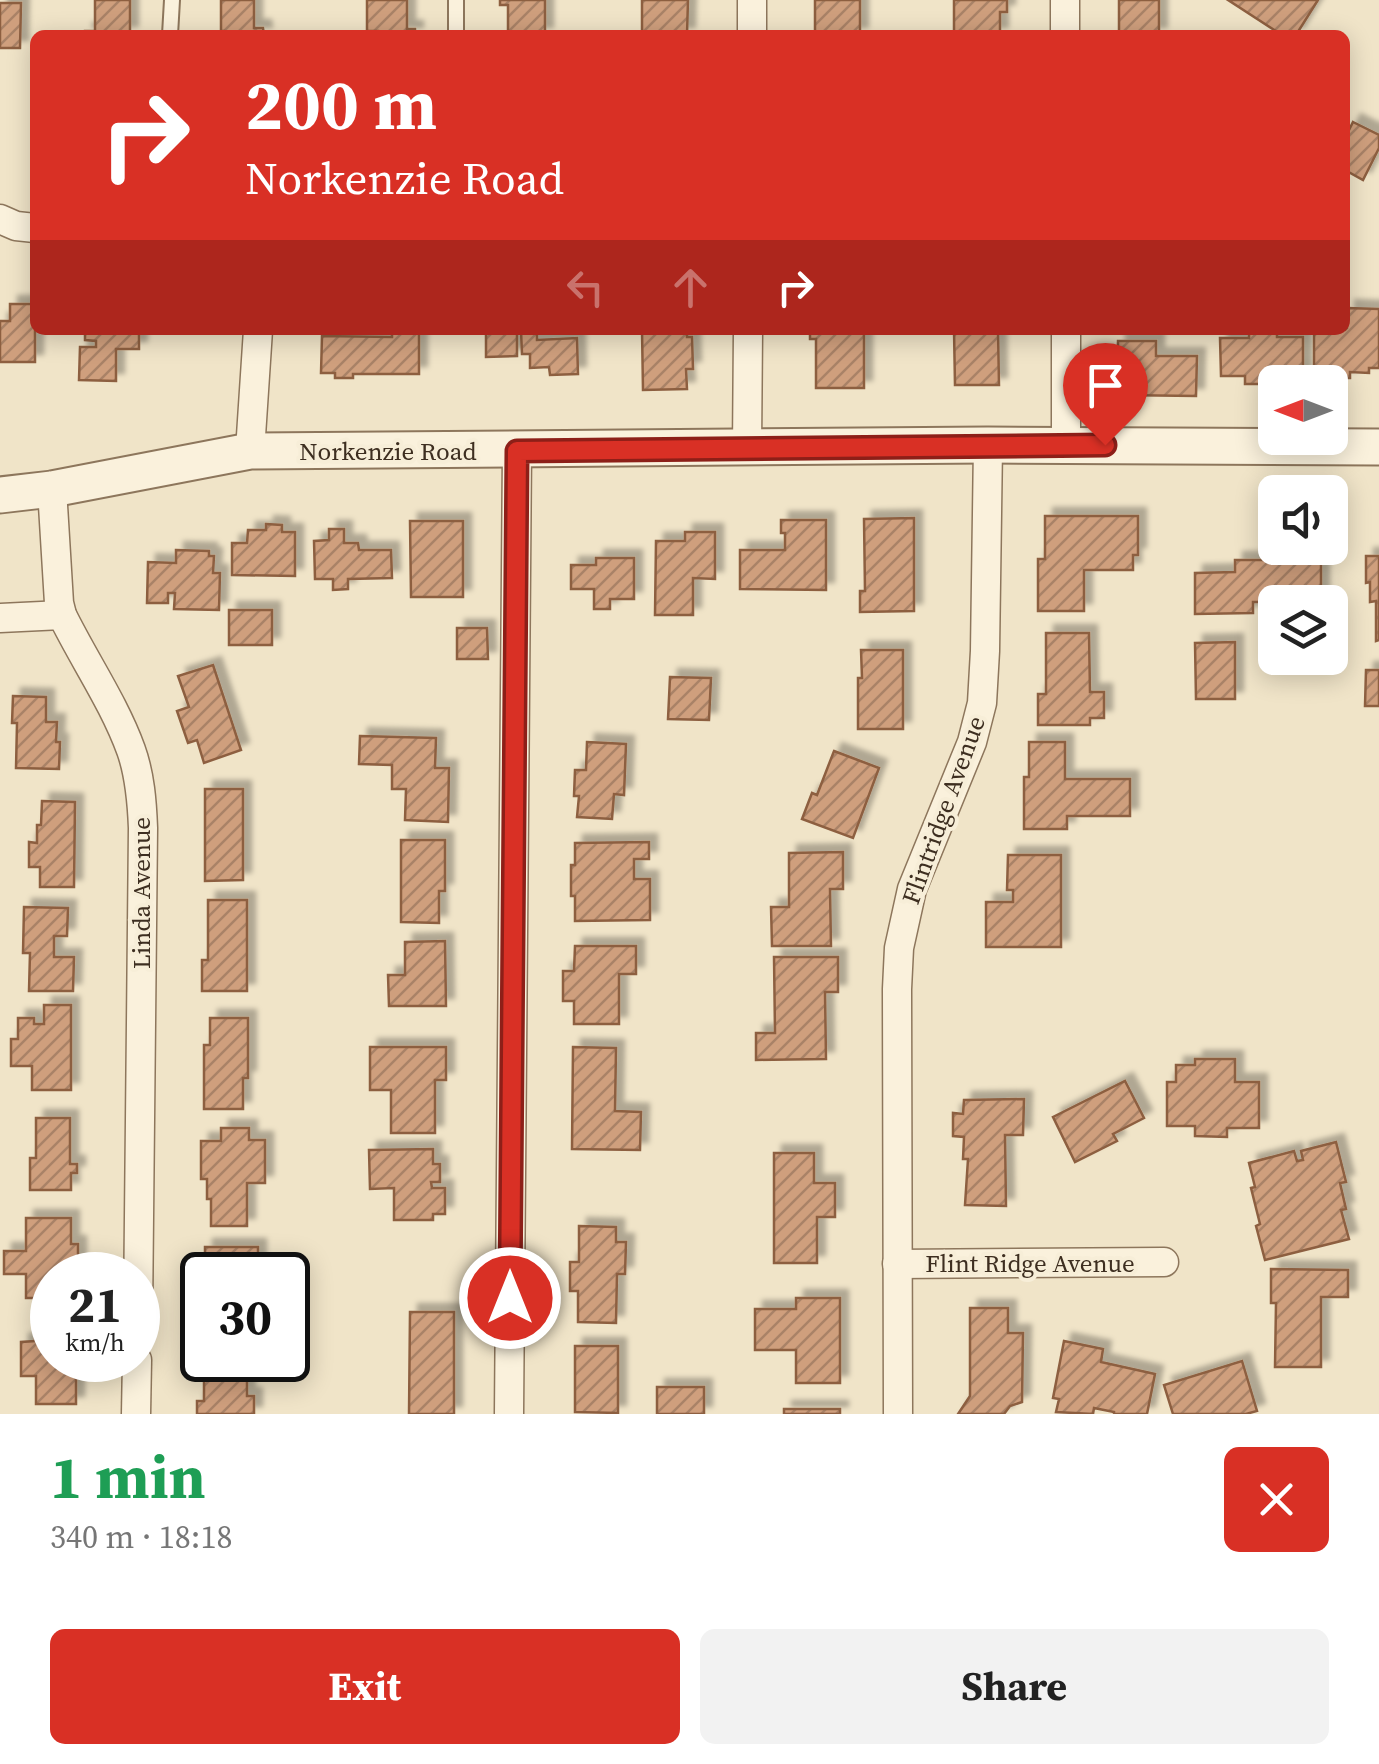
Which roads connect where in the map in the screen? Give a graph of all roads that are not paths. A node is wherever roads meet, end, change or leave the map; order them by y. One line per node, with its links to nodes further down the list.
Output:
1 (172, 0): 5 (lane)
2 (456, 0): 6 (lane)
3 (752, 0): 7 (street)
4 (1065, 0): 8 (street)
5 (170, 30)
6 (456, 30)
7 (752, 30)
8 (1065, 30)
9 (2, 223): 10 (street)
10 (30, 227)
11 (258, 335): 18 (street)
12 (748, 335): 17 (street)
13 (1066, 335): 15 (street)
14 (988, 445): 15 (street, Norkenzie Road); 17 (street, Norkenzie Road); 26 (street, Flintridge Avenue)
15 (1066, 445): 16 (street, Norkenzie Road)
16 (1379, 447)
17 (747, 448): 19 (street, Norkenzie Road)
18 (250, 451): 19 (street, Norkenzie Road); 20 (street, Norkenzie Road)
19 (517, 451): 29 (street)
20 (52, 489): 21 (street, Norkenzie Road); 22 (street, Linda Avenue)
21 (0, 495)
22 (62, 616): 23 (street); 24 (street, Linda Avenue)
23 (0, 618)
24 (139, 1252)
25 (1164, 1262): 26 (street, Flint Ridge Avenue)
26 (897, 1264): 30 (street, Flintridge Avenue)
27 (137, 1382): 28 (street)
28 (136, 1414)
29 (509, 1414)
30 (898, 1414)

